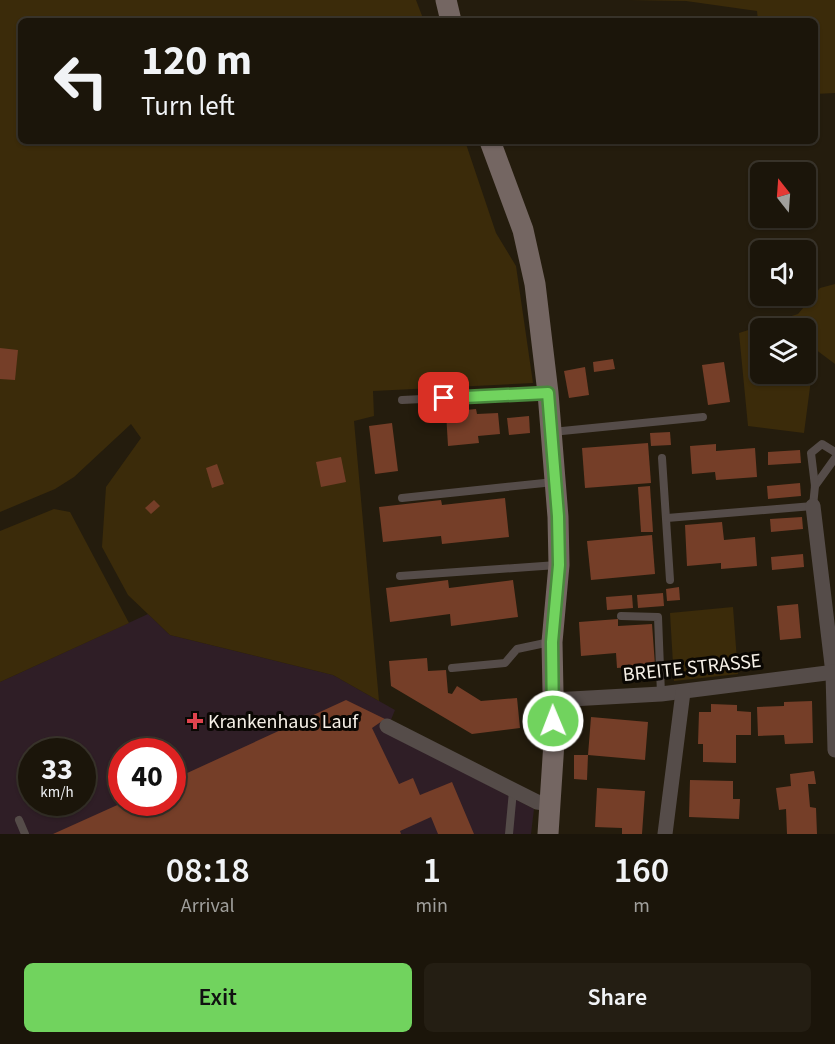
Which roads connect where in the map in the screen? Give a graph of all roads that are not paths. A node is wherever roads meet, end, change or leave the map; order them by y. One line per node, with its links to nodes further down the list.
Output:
1 (446, 0): 2 (street)
2 (449, 18)
3 (491, 144): 4 (street)
4 (548, 393): 5 (lane); 7 (street)
5 (402, 400)
6 (703, 417): 7 (lane)
7 (550, 432): 11 (street)
8 (835, 452): 12 (lane)
9 (662, 458): 15 (lane)
10 (835, 459): 12 (lane)
11 (555, 482): 13 (lane); 16 (street)
12 (815, 486): 14 (lane)
13 (402, 498)
14 (813, 506): 15 (lane); 22 (street)
15 (667, 518): 18 (lane)
16 (559, 565): 17 (lane); 20 (street)
17 (400, 576)
18 (670, 580)
19 (621, 616): 24 (lane)
20 (552, 642): 21 (lane); 25 (street)
21 (452, 669)
22 (834, 673): 23 (street, BREITE STRASSE); 27 (street)
23 (683, 692): 24 (street, BREITE STRASSE); 34 (street)
24 (661, 694): 25 (street, BREITE STRASSE)
25 (553, 700): 29 (street)
26 (387, 726): 28 (street)
27 (835, 750)
28 (514, 789): 29 (street); 32 (lane)
29 (551, 804): 33 (street)
30 (19, 820): 31 (lane)
31 (25, 834)
32 (509, 834)
33 (548, 834)
34 (666, 834)

